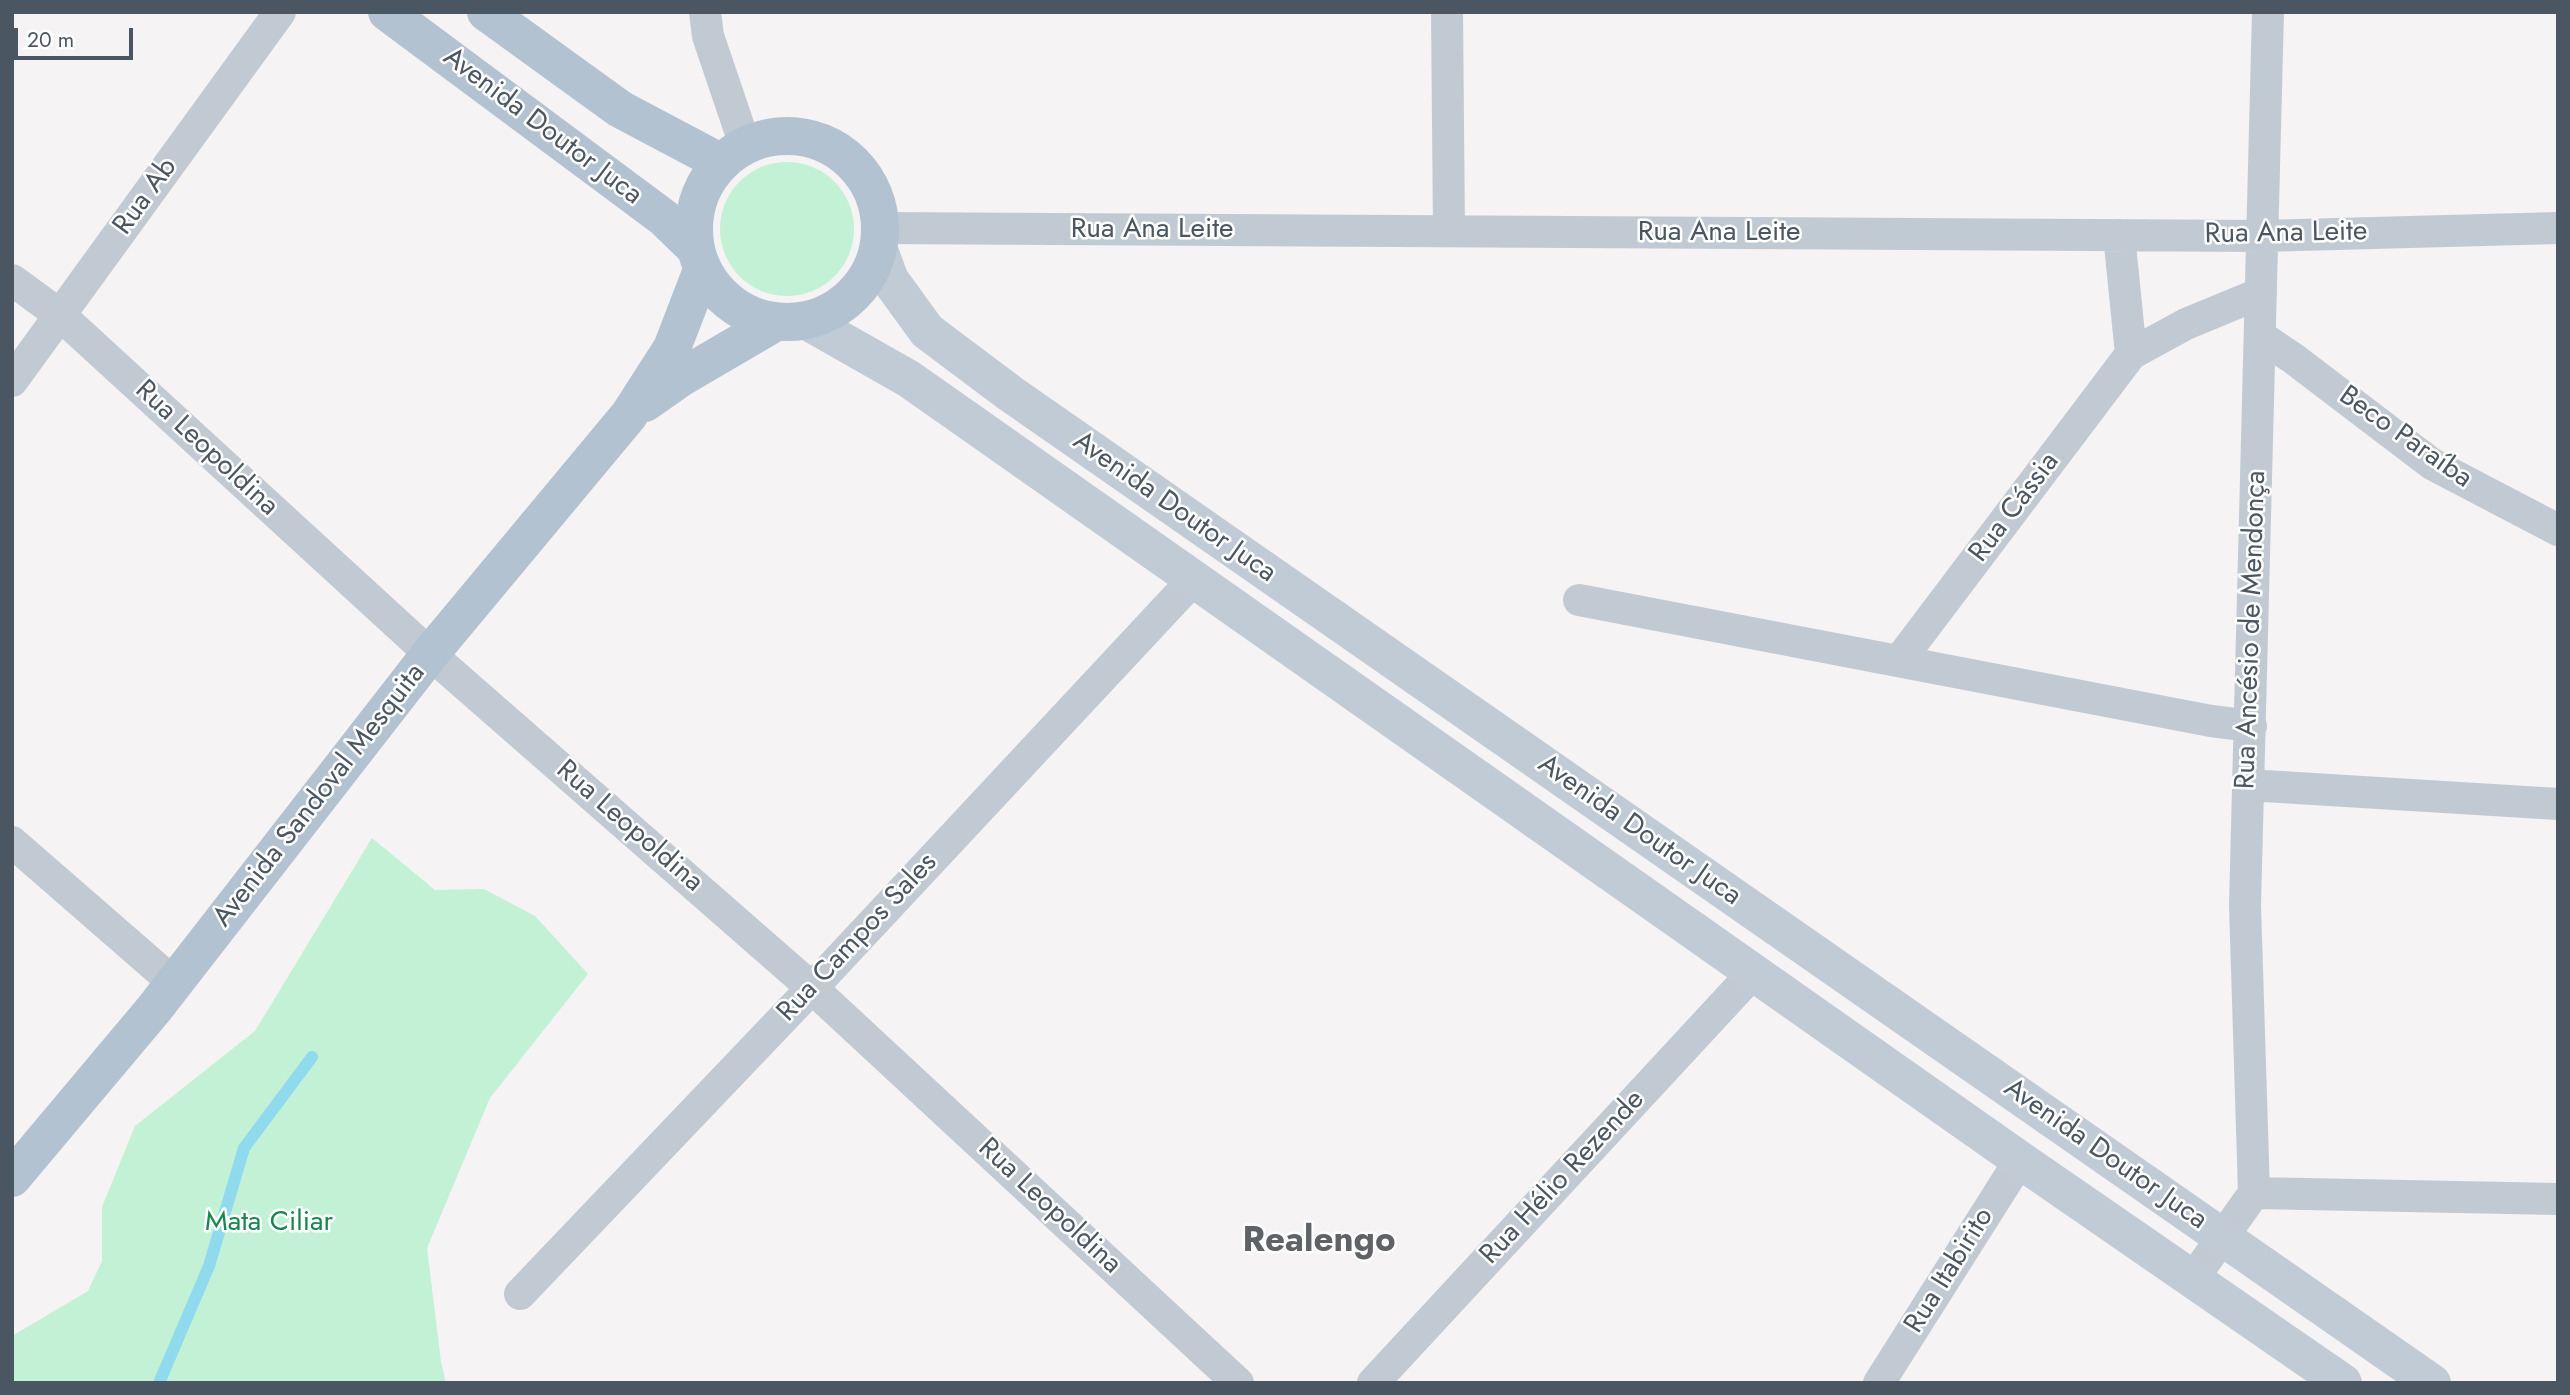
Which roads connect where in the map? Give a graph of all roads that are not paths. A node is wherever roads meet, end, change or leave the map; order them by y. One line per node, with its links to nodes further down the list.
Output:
1 (281, 12): 16 (street, Rua Ab)
2 (387, 12): 13 (main road, Avenida Doutor Juca)
3 (486, 12): 7 (main road, Avenida Doutor Juca)
4 (705, 12): 7 (street)
5 (1447, 12): 9 (street)
6 (2268, 12): 11 (street, Rua Ancésio de Mendonça)
7 (733, 153): 12 (main road); 13 (main road)
8 (2558, 228): 11 (street, Rua Ana Leite)
9 (1448, 231): 10 (street, Rua Ana Leite); 12 (street, Rua Ana Leite)
10 (2119, 235): 11 (street, Rua Ana Leite); 19 (street)
11 (2262, 236): 15 (street, Rua Ancésio de Mendonça)
12 (880, 239): 17 (main road); 38 (main road, Avenida Doutor Juca)
13 (698, 259): 17 (main road); 21 (main road, Avenida Sandoval Mesquita)
14 (12, 280): 16 (street, Rua Leopoldina)
15 (2261, 293): 18 (street, Rua Ancésio de Mendonça); 19 (street, Rua Cássia)
16 (60, 315): 20 (street, Rua Ab); 25 (street, Rua Leopoldina)
17 (792, 321): 21 (main road, Avenida Sandoval Mesquita); 23 (main road, Avenida Doutor Juca)
18 (2260, 336): 22 (street, Beco Paraíba); 27 (street, Rua Ancésio de Mendonça)
19 (2131, 354): 26 (street, Rua Cássia)
20 (12, 381)
21 (629, 415): 25 (main road, Avenida Sandoval Mesquita)
22 (2558, 530)
23 (1194, 579): 31 (main road, Avenida Doutor Juca); 33 (street, Rua Campos Sales)
24 (1579, 600): 26 (street)
25 (430, 654): 32 (main road, Avenida Sandoval Mesquita); 33 (street, Rua Leopoldina)
26 (1899, 662): 27 (street)
27 (2251, 726): 28 (street, Rua Ancésio de Mendonça)
28 (2248, 785): 29 (street); 36 (street, Rua Ancésio de Mendonça)
29 (2558, 804)
30 (12, 842): 32 (street)
31 (1753, 973): 34 (main road, Avenida Doutor Juca); 42 (street, Rua Hélio Rezende)
32 (174, 983): 35 (main road, Avenida Sandoval Mesquita)
33 (813, 988): 40 (street, Rua Campos Sales); 41 (street, Rua Leopoldina)
34 (2020, 1160): 39 (main road, Avenida Doutor Juca); 43 (street, Rua Itabirito)
35 (12, 1178)
36 (2254, 1193): 37 (street); 38 (street)
37 (2558, 1199)
38 (2221, 1236): 39 (street); 45 (main road, Avenida Doutor Juca)
39 (2192, 1280): 44 (main road, Avenida Doutor Juca)
40 (520, 1294)
41 (1238, 1383)
42 (1373, 1383)
43 (1879, 1383)
44 (2343, 1383)
45 (2432, 1383)

